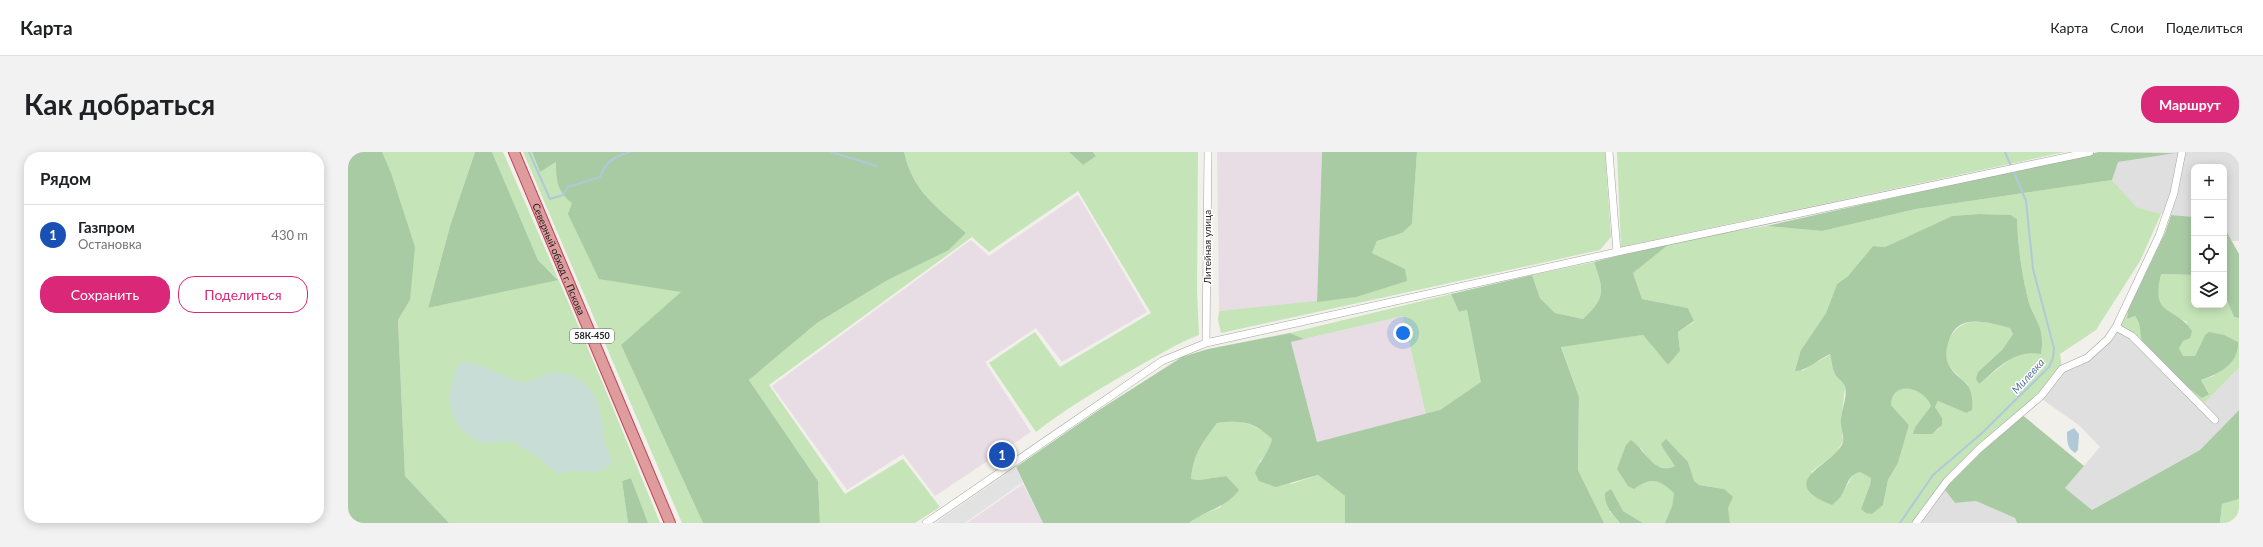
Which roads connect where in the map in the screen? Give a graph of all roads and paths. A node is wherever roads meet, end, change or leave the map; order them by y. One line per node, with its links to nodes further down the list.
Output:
1 (514, 152): 10 (highway, Северный обход г. Пскова / 58К-450)
2 (1208, 152): 8 (street, Литейная улица)
3 (1609, 152): 6 (street)
4 (2090, 152): 6 (street)
5 (2182, 152): 7 (street)
6 (1617, 252): 8 (street)
7 (2116, 326): 9 (street); 12 (street)
8 (1206, 343): 11 (street)
9 (2215, 420)
10 (670, 522)
11 (926, 523)
12 (1916, 523)

